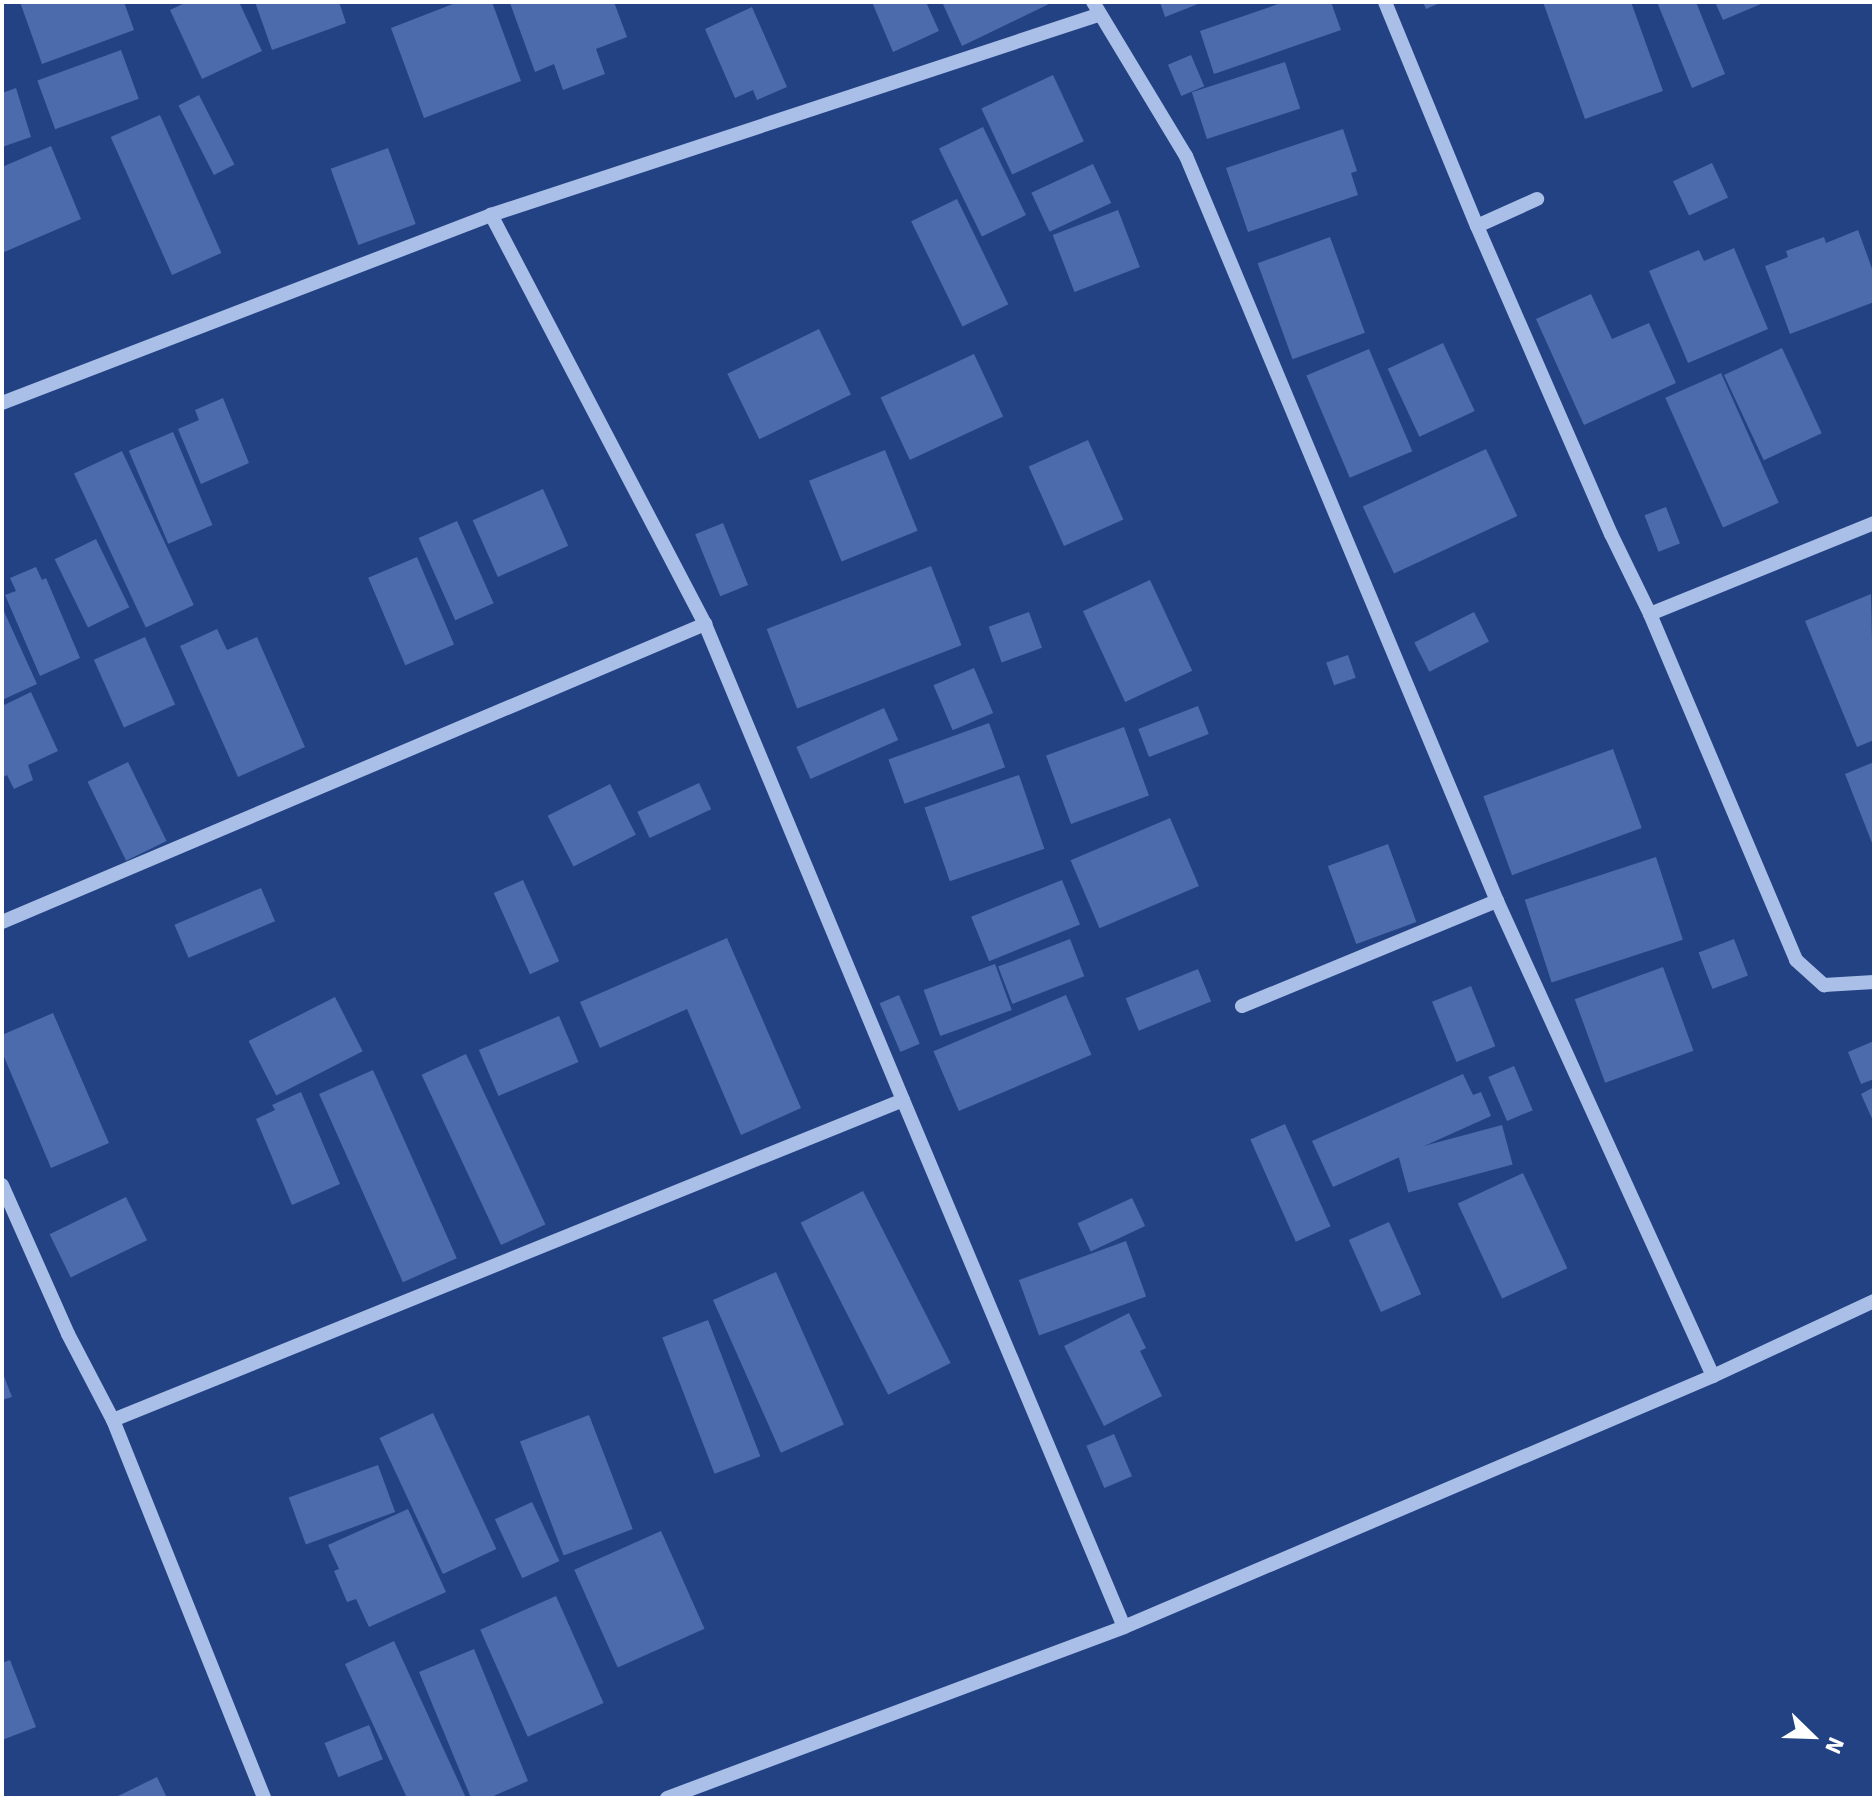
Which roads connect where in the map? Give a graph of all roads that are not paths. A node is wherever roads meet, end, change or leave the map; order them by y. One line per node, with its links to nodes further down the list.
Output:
1 (1385, 2): 5 (street)
2 (1095, 8): 4 (street); 10 (street)
3 (1537, 199): 5 (street)
4 (491, 215): 6 (street); 9 (street)
5 (1477, 226): 8 (street)
6 (2, 403)
7 (1874, 523): 8 (street)
8 (1650, 614): 12 (street)
9 (705, 624): 11 (street); 14 (street)
10 (1497, 901): 13 (street); 17 (street)
11 (2, 922)
12 (1874, 982)
13 (1242, 1006)
14 (903, 1100): 18 (street); 19 (street)
15 (2, 1185): 18 (street)
16 (1874, 1301): 17 (street)
17 (1713, 1376): 19 (street)
18 (113, 1420): 20 (street)
19 (1124, 1627): 21 (street)
20 (264, 1798)
21 (667, 1798)

